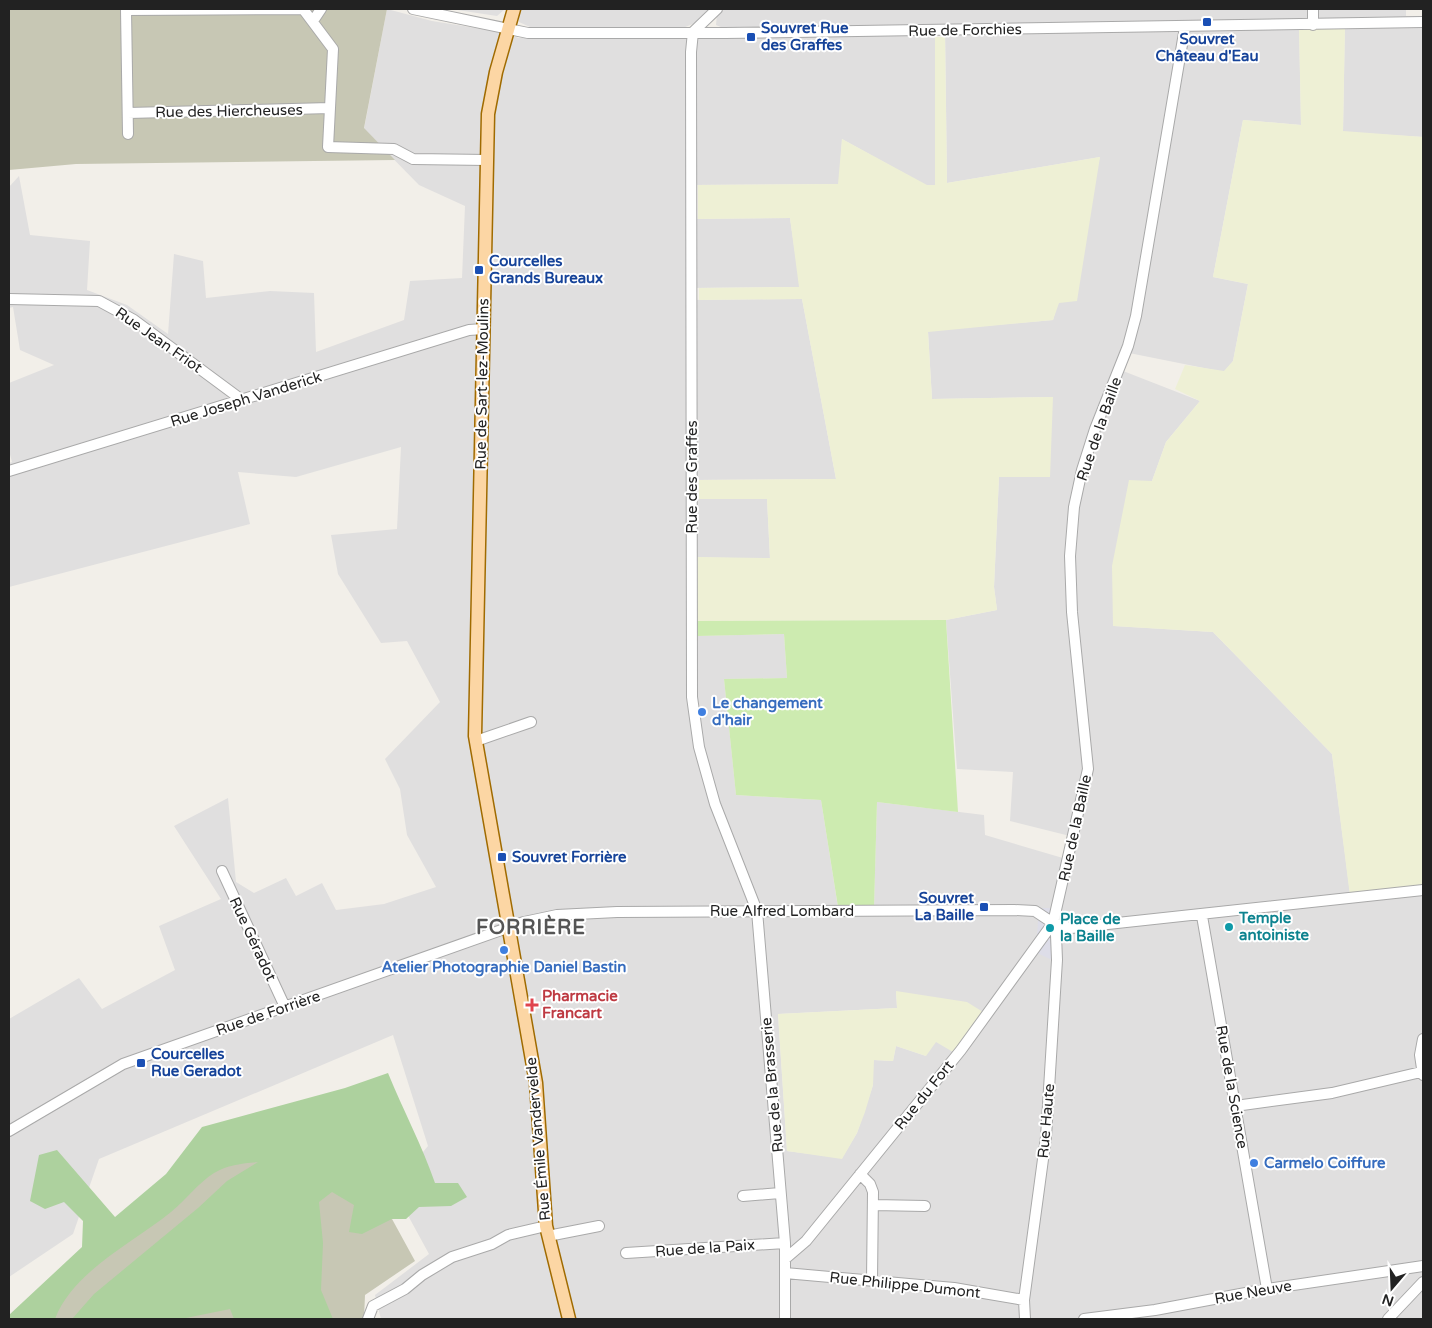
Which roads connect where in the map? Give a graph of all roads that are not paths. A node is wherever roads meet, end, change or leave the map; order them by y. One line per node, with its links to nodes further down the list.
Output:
1 (322, 9): 6 (street)
2 (413, 9): 10 (street, Rue de Forchies)
3 (514, 9): 10 (main road, Rue de Sart-lez-Moulins)
4 (717, 9): 11 (street)
5 (1313, 9): 8 (street)
6 (313, 20): 12 (street); 13 (street)
7 (1423, 22): 8 (street, Rue de Forchies)
8 (1313, 25): 9 (street, Rue de Forchies)
9 (1185, 27): 11 (street, Rue de Forchies); 26 (street, Rue de la Baille)
10 (508, 29): 11 (street, Rue de Forchies); 15 (main road, Rue de Sart-lez-Moulins)
11 (693, 32): 24 (street, Rue des Graffes)
12 (330, 108): 13 (street, Rue des Hiercheuses); 15 (street)
13 (128, 113): 14 (street)
14 (128, 134)
15 (487, 160): 17 (main road, Rue de Sart-lez-Moulins)
16 (9, 299): 18 (street, Rue Jean Friot)
17 (483, 329): 18 (street, Rue Joseph Vanderick); 21 (main road, Rue de Sart-lez-Moulins)
18 (242, 400): 19 (street, Rue Joseph Vanderick)
19 (9, 471)
20 (531, 722): 21 (street)
21 (476, 741): 27 (main road, Rue de Sart-lez-Moulins)
22 (222, 871): 28 (street, Rue Géradot)
23 (1423, 890): 25 (street, Rue Alfred Lombard)
24 (758, 911): 26 (street, Rue Alfred Lombard); 27 (street, Rue Alfred Lombard); 34 (street, Rue de la Brasserie)
25 (1202, 916): 26 (street, Rue Alfred Lombard); 31 (street, Rue de la Science)
26 (1053, 923): 33 (street, Rue du Fort); 48 (street, Rue Haute)
27 (510, 927): 28 (street, Rue de Forrière); 39 (main road, Rue Émile Vandervelde)
28 (285, 1007): 32 (street, Rue de Forrière)
29 (1423, 1039): 30 (street)
30 (1422, 1074): 31 (street)
31 (1235, 1106): 47 (street, Rue de la Science)
32 (9, 1131)
33 (860, 1174): 36 (street); 42 (street, Rue du Fort)
34 (780, 1193): 35 (street); 40 (street, Rue de la Brasserie)
35 (743, 1196)
36 (874, 1205): 37 (street); 45 (street)
37 (925, 1206)
38 (599, 1226): 39 (street)
39 (547, 1231): 49 (street); 50 (main road, Rue Émile Vandervelde)
40 (784, 1243): 41 (street, Rue de la Paix); 42 (street, Rue de la Brasserie)
41 (626, 1254)
42 (785, 1260): 44 (street, Rue de la Brasserie)
43 (1423, 1266): 47 (street, Rue Neuve)
44 (785, 1273): 45 (street, Rue Philippe Dumont); 51 (street, Rue de la Brasserie)
45 (872, 1281): 48 (street, Rue Philippe Dumont)
46 (1423, 1282): 54 (street)
47 (1267, 1289): 53 (street, Rue Neuve)
48 (1024, 1300): 52 (street, Rue Haute)
49 (368, 1319)
50 (569, 1319)
51 (785, 1319)
52 (1025, 1319)
53 (1084, 1319)
54 (1388, 1319)

